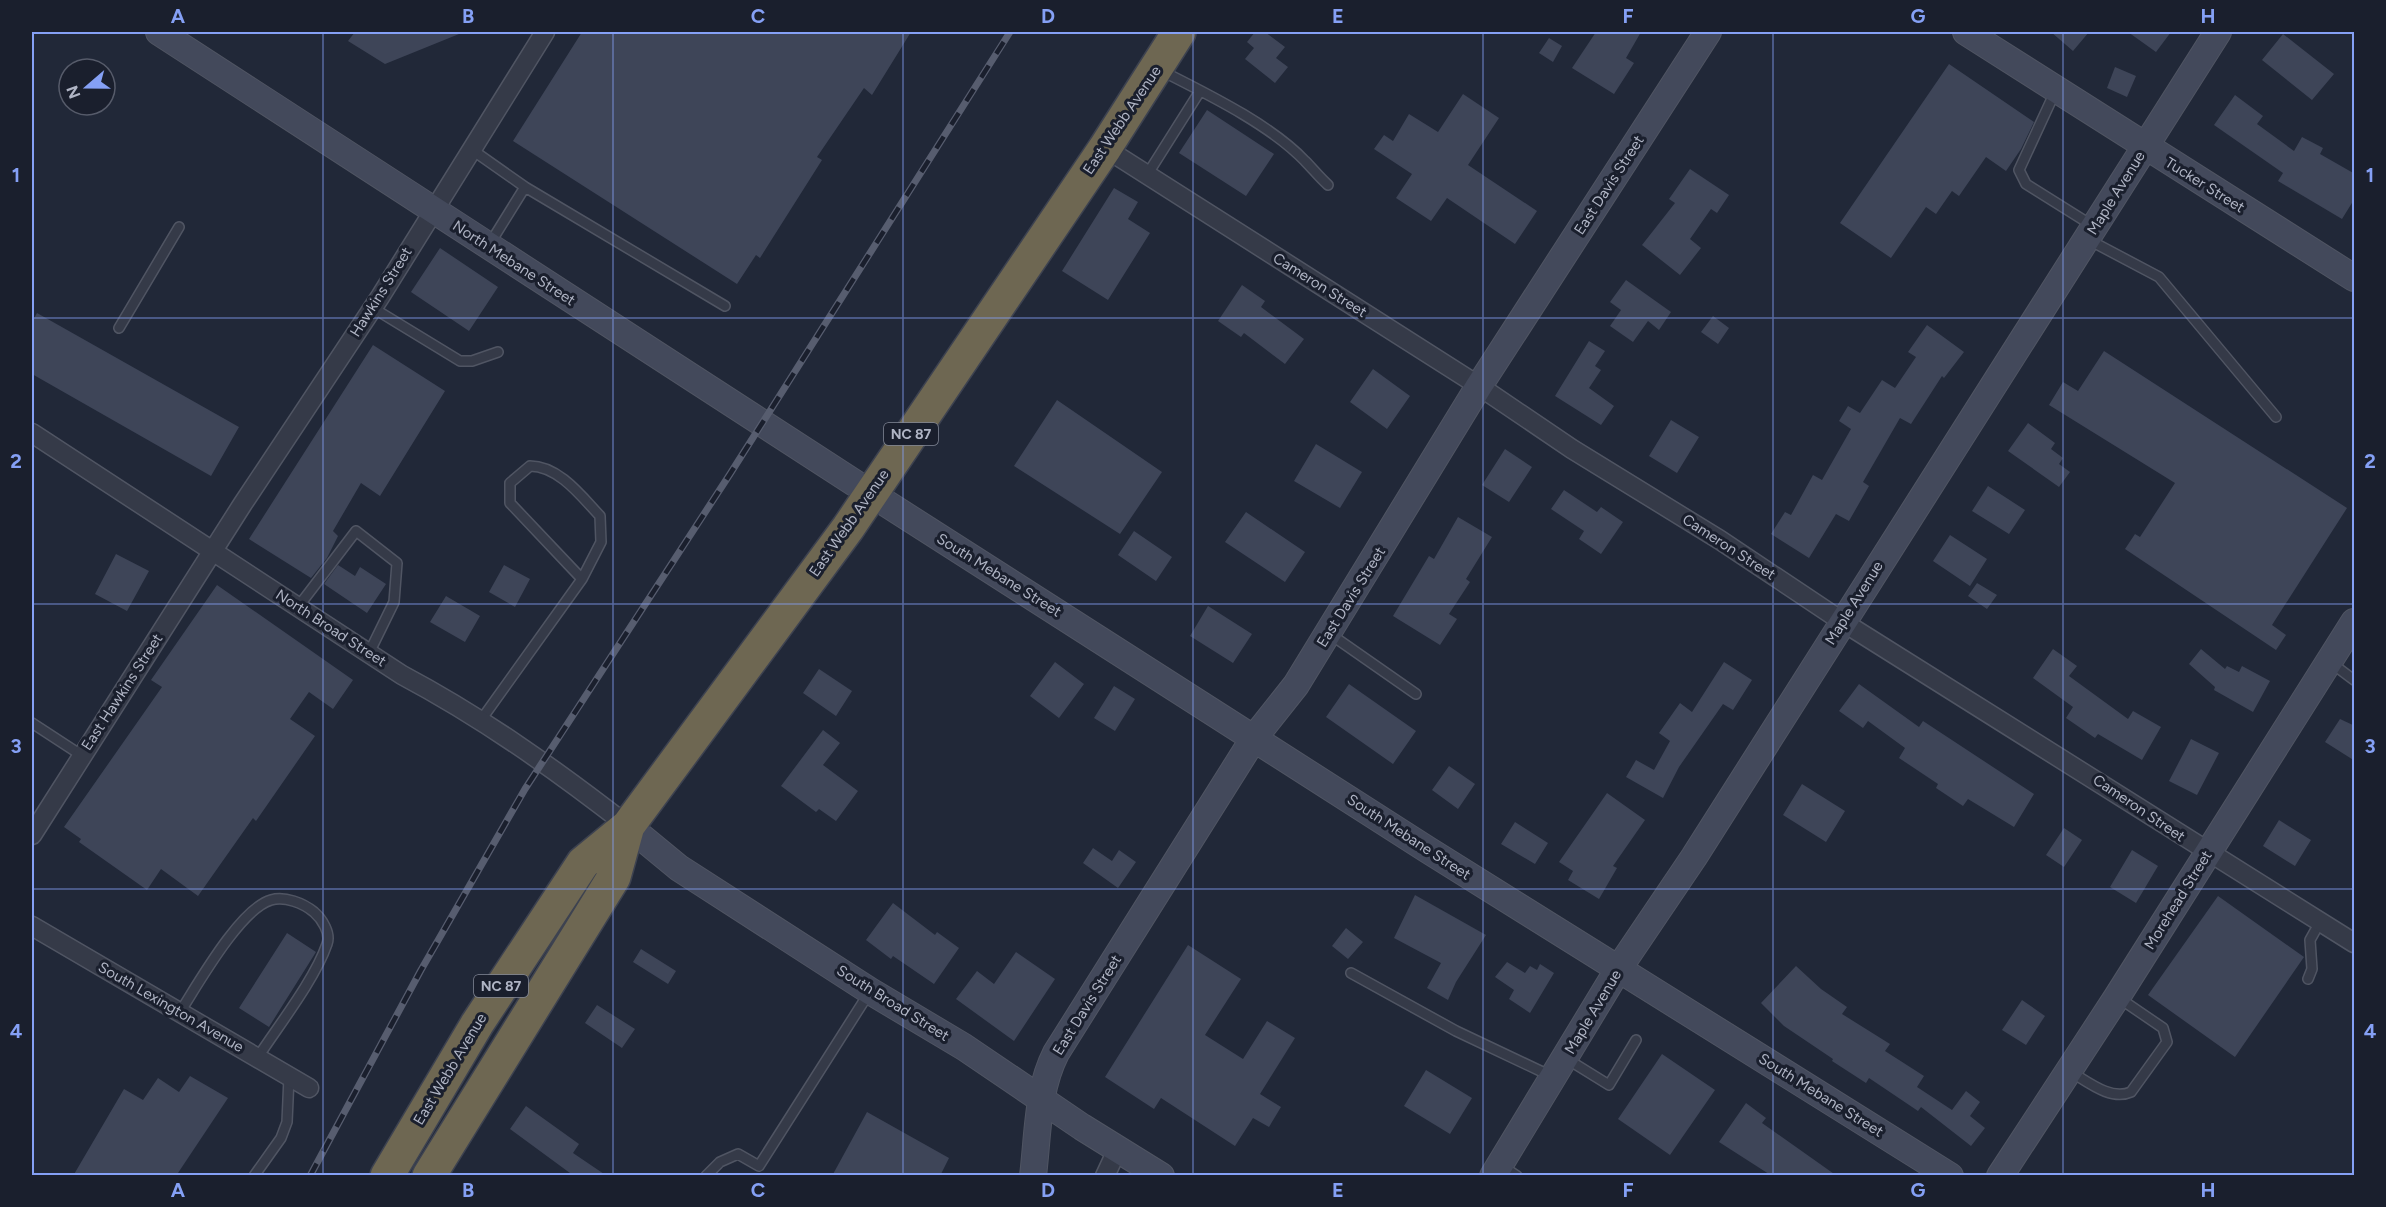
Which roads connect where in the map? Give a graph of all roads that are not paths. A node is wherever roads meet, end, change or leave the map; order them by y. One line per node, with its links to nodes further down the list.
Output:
1 (159, 32): 16 (street, North Mebane Street)
2 (545, 32): 12 (street, Hawkins Street)
3 (1179, 32): 7 (highway, East Webb Avenue / NC 87)
4 (1708, 32): 25 (street, East Davis Street)
5 (1966, 32): 8 (street, Tucker Street)
6 (2218, 32): 10 (street, Maple Avenue)
7 (1156, 69): 9 (lane); 11 (highway, East Webb Avenue / NC 87)
8 (2056, 89): 10 (street, Tucker Street); 18 (lane)
9 (1200, 91): 13 (lane); 14 (lane)
10 (2146, 147): 18 (street, Maple Avenue); 20 (street, Tucker Street)
11 (1105, 148): 13 (street, Cameron Street); 28 (highway, East Webb Avenue / NC 87)
12 (471, 149): 15 (lane); 16 (street, Hawkins Street)
13 (1147, 175): 25 (street, Cameron Street)
14 (1328, 185)
15 (525, 187): 19 (lane); 21 (lane)
16 (433, 209): 19 (street, North Mebane Street); 22 (street, Hawkins Street)
17 (179, 227): 23 (lane)
18 (2091, 233): 26 (lane); 32 (street, Maple Avenue)
19 (488, 246): 28 (street, North Mebane Street)
20 (2355, 278)
21 (725, 306)
22 (373, 308): 24 (lane); 29 (street, Hawkins Street)
23 (118, 328)
24 (498, 352)
25 (1479, 386): 32 (street, Cameron Street); 34 (street, East Davis Street)
26 (2276, 417)
27 (32, 433): 29 (street, North Broad Street)
28 (870, 494): 41 (street, South Mebane Street); 43 (highway, East Webb Avenue / NC 87)
29 (215, 551): 31 (street, North Broad Street); 42 (street, East Hawkins Street)
30 (582, 579): 30 (lane); 39 (lane)
31 (298, 607): 35 (street, North Broad Street); 35 (lane)
32 (1843, 622): 45 (street, Cameron Street); 49 (street, Maple Avenue)
33 (2355, 622): 36 (street, Morehead Street)
34 (1328, 633): 38 (lane); 41 (street, East Davis Street)
35 (369, 653): 39 (street, North Broad Street)
36 (2330, 662): 37 (lane); 45 (street, Morehead Street)
37 (2355, 680)
38 (1416, 694)
39 (481, 720): 43 (street, North Broad Street)
40 (32, 723): 42 (lane)
41 (1254, 738): 49 (street, South Mebane Street); 61 (street, East Davis Street)
42 (81, 755): 44 (street, East Hawkins Street)
43 (628, 826): 52 (street, South Broad Street); 63 (highway, East Webb Avenue / NC 87); 67 (highway, East Webb Avenue / NC 87)
44 (32, 835)
45 (2207, 853): 46 (street, Cameron Street); 53 (street, Morehead Street)
46 (2320, 922): 48 (street, Cameron Street); 51 (lane)
47 (32, 926): 54 (street, South Lexington Avenue)
48 (2355, 944)
49 (1619, 968): 57 (street, Maple Avenue); 71 (street, South Mebane Street)
50 (1351, 973): 57 (lane)
51 (2308, 979)
52 (870, 991): 61 (street, South Broad Street); 68 (lane)
53 (2117, 997): 58 (street, Morehead Street); 58 (lane)
54 (180, 1012): 56 (street, South Lexington Avenue); 56 (lane)
55 (1636, 1040): 57 (lane)
56 (258, 1057): 59 (street, South Lexington Avenue)
57 (1559, 1067): 64 (street, Maple Avenue)
58 (2069, 1070): 72 (street, Morehead Street)
59 (290, 1075): 60 (street, South Lexington Avenue); 66 (lane)
60 (309, 1088)
61 (1042, 1098): 62 (street, South Broad Street); 69 (street, East Davis Street)
62 (1118, 1148): 65 (street, South Broad Street); 70 (street)
63 (400, 1171)
64 (1503, 1172)
65 (1160, 1175)
66 (254, 1176)
67 (429, 1176)
68 (706, 1176)
69 (1033, 1176)
70 (1105, 1176)
71 (1950, 1176)
72 (2000, 1176)

